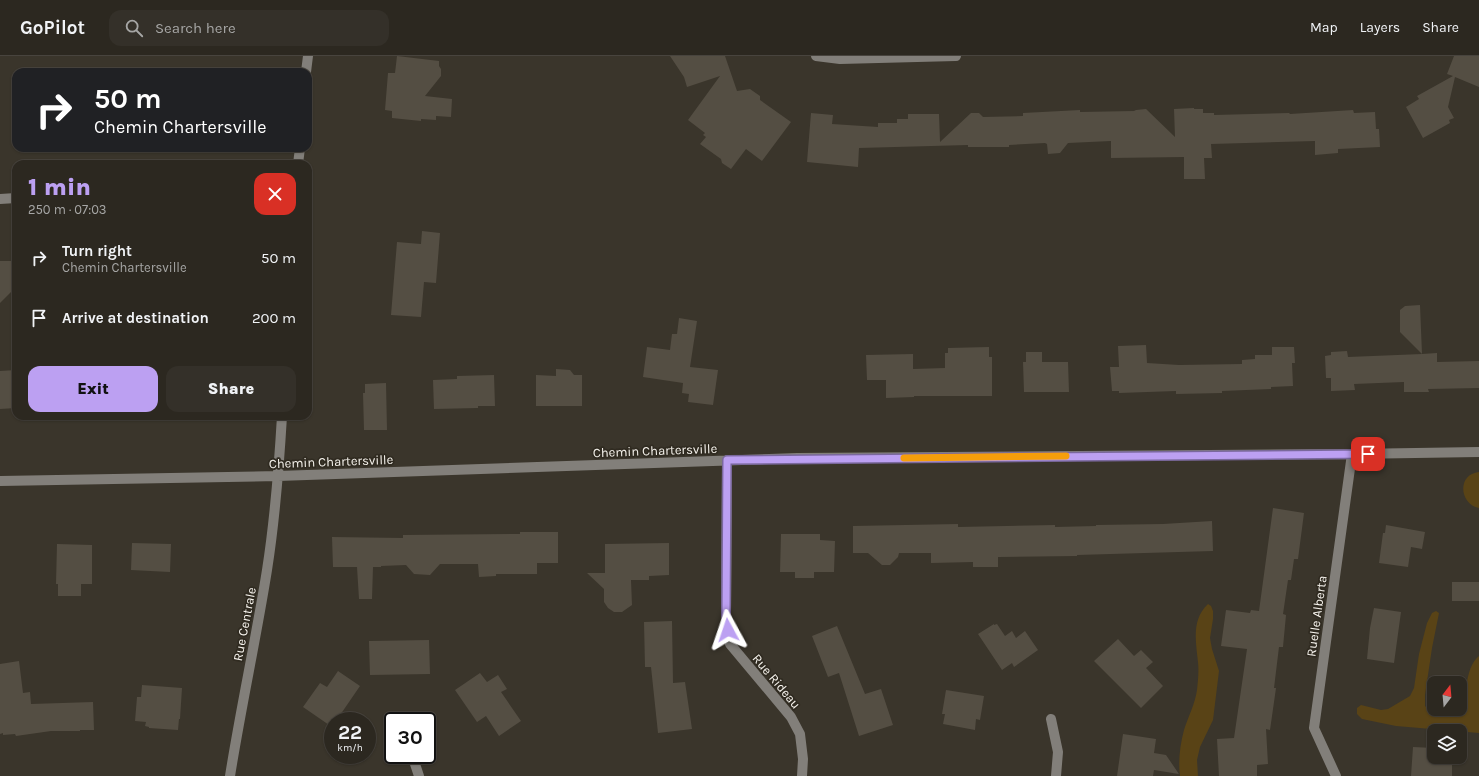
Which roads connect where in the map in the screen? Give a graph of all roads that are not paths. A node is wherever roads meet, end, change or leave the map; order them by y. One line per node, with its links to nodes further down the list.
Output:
1 (308, 56): 4 (street)
2 (816, 56): 3 (street)
3 (956, 56)
4 (306, 68)
5 (12, 198): 6 (street)
6 (0, 199)
7 (282, 420): 11 (street, Rue Centrale)
8 (1479, 452): 9 (street, Chemin Chartersville)
9 (1352, 454): 10 (street, Chemin Chartersville); 19 (street, Ruelle Alberta)
10 (727, 460): 11 (street, Chemin Chartersville); 17 (street, Rue Rideau)
11 (278, 476): 12 (street, Chemin Chartersville); 15 (street, Rue Centrale)
12 (0, 481)
13 (1051, 719): 18 (street)
14 (415, 764): 16 (street)
15 (230, 776)
16 (419, 776)
17 (802, 776)
18 (1056, 776)
19 (1336, 776)

